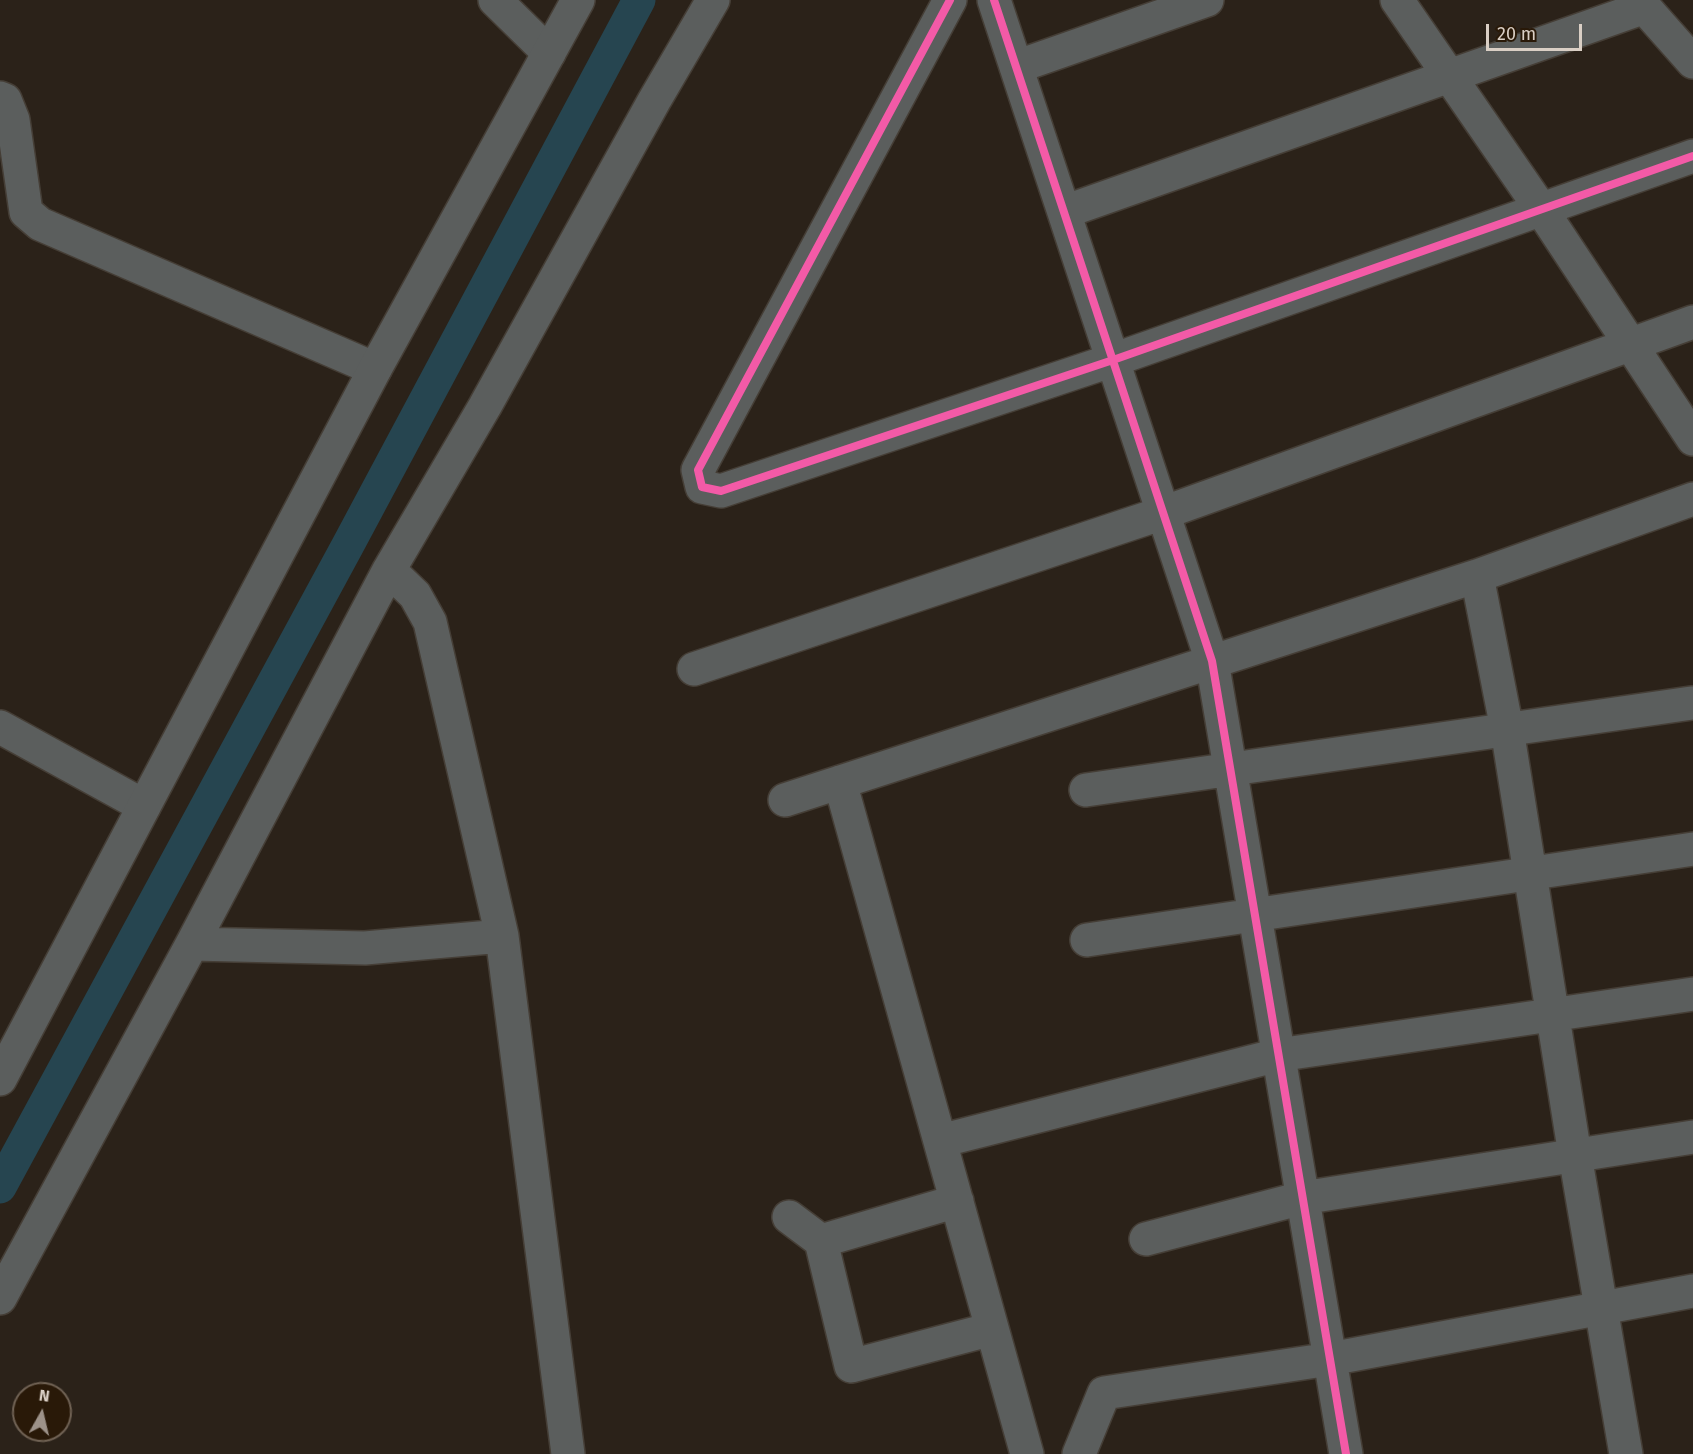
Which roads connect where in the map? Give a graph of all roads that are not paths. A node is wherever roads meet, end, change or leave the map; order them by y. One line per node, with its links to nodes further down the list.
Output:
1 (495, 0): 9 (street)
2 (578, 0): 9 (street)
3 (713, 0): 24 (street)
4 (950, 0): 19 (street)
5 (994, 0): 11 (street)
6 (1207, 0): 11 (street)
7 (1397, 0): 12 (street)
8 (1642, 4): 10 (street); 12 (street)
9 (549, 53): 20 (street)
10 (1693, 62)
11 (1016, 67): 16 (street)
12 (1450, 76): 15 (street); 16 (street)
13 (0, 98): 20 (street)
14 (1693, 156): 15 (street)
15 (1541, 209): 18 (street); 19 (street)
16 (1064, 212): 19 (street)
17 (1693, 322): 18 (street)
18 (1631, 345): 21 (street); 23 (street)
19 (1113, 360): 23 (street)
20 (375, 369): 35 (street)
21 (1693, 439)
22 (1693, 499): 25 (street)
23 (1163, 513): 26 (street); 27 (street)
24 (389, 570): 39 (street); 41 (street)
25 (1476, 576): 26 (street); 30 (street)
26 (1212, 661): 31 (street); 32 (street)
27 (694, 669)
28 (1691, 703): 30 (street)
29 (0, 727): 35 (street)
30 (1507, 729): 31 (street); 37 (street)
31 (1230, 769): 33 (street); 38 (street)
32 (840, 782): 34 (street); 47 (street)
33 (1086, 790)
34 (785, 800)
35 (144, 806): 45 (street)
36 (1693, 849): 37 (street)
37 (1530, 874): 38 (street); 43 (street)
38 (1255, 915): 40 (street); 44 (street)
39 (502, 936): 41 (street); 59 (street)
40 (1087, 940)
41 (192, 944): 55 (street)
42 (1693, 994): 43 (street)
43 (1552, 1014): 44 (street); 48 (street)
44 (1278, 1055): 47 (street); 49 (street)
45 (0, 1079)
46 (1693, 1137): 48 (street)
47 (940, 1141): 50 (street)
48 (1575, 1155): 49 (street); 56 (street)
49 (1302, 1198): 52 (street); 58 (street)
50 (957, 1202): 53 (street); 57 (street)
51 (789, 1217): 53 (street)
52 (1146, 1239)
53 (820, 1241): 57 (street)
54 (1693, 1291): 56 (street)
55 (0, 1298)
56 (1601, 1310): 58 (street); 63 (street)
57 (992, 1329): 60 (street)
58 (1330, 1359): 61 (street); 62 (street)
59 (568, 1454)
60 (1027, 1454)
61 (1079, 1454)
62 (1346, 1454)
63 (1626, 1454)

